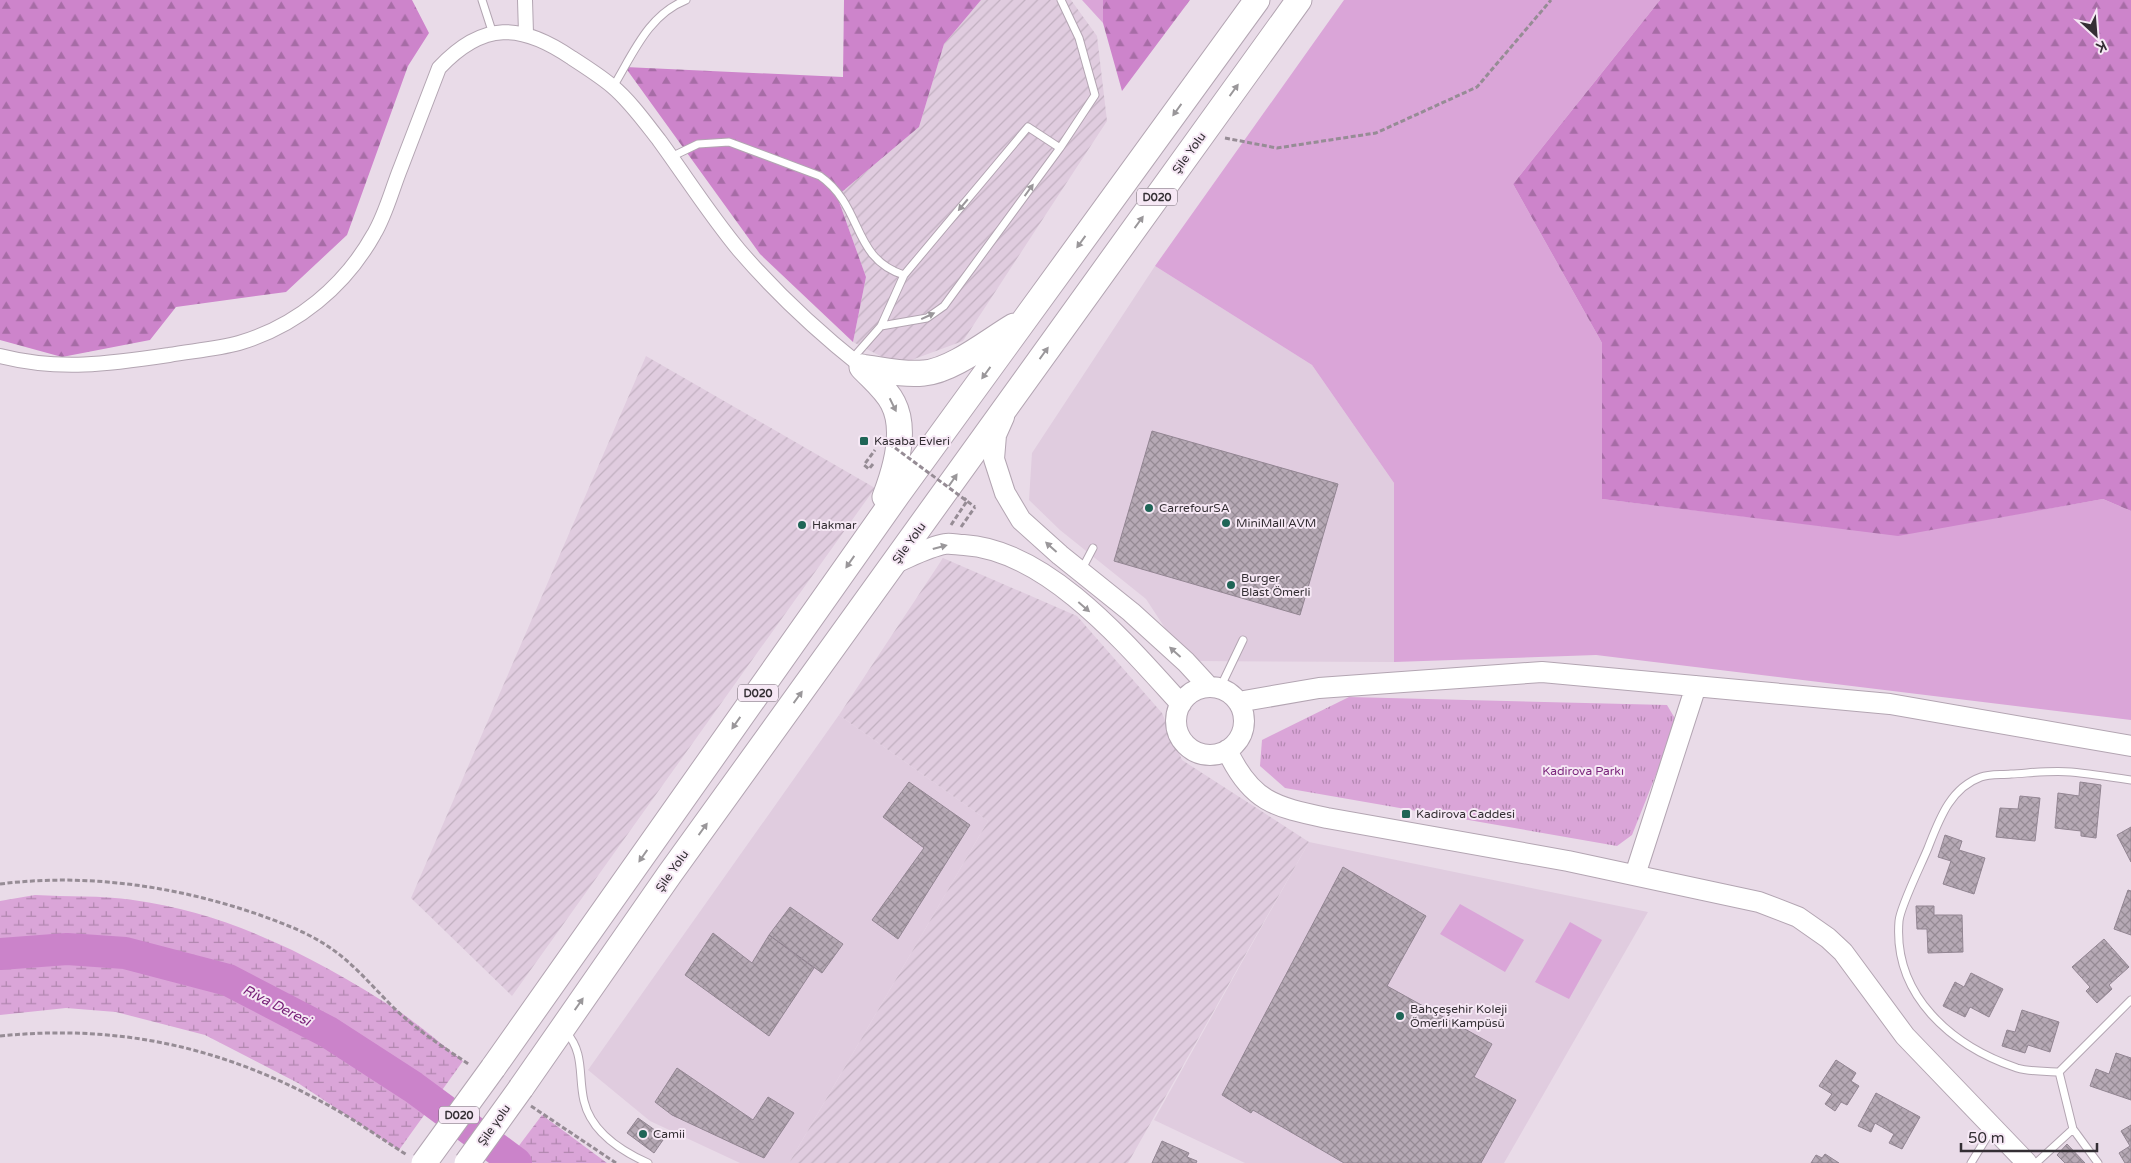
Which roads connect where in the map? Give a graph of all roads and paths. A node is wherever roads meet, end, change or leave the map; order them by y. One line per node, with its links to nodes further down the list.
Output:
1 (482, 0): 9 (lane)
2 (525, 0): 8 (street)
3 (686, 0): 10 (lane)
4 (1061, 0): 12 (lane)
5 (1257, 0): 15 (highway, D020, one-way to 15)
6 (1299, 0): 11 (highway, Şile Yolu / D020, one-way to 6)
7 (1551, 0): 11 (path)
8 (526, 33): 9 (street); 10 (street)
9 (493, 34): 17 (street)
10 (613, 87): 13 (street)
11 (1202, 134): 19 (highway, Şile Yolu / D020, one-way to 11)
12 (1060, 148): 14 (lane, one-way to 14); 16 (lane, one-way to 12)
13 (672, 158): 14 (lane); 18 (street)
14 (904, 275): 16 (lane)
15 (1025, 319): 18 (highway); 22 (highway, D020, one-way to 22)
16 (881, 326): 18 (lane)
17 (0, 356)
18 (857, 363): 22 (highway, one-way to 22)
19 (1016, 393): 24 (highway, Şile Yolu / D020, one-way to 19); 25 (street, one-way to 19)
20 (883, 439): 21 (path, bridge)
21 (967, 501)
22 (873, 529): 39 (highway, D020, one-way to 39)
23 (1093, 548): 25 (lane)
24 (894, 563): 30 (street, one-way to 30); 37 (highway, Şile Yolu / D020, one-way to 24)
25 (1081, 572): 28 (street, one-way to 25)
26 (1243, 640): 28 (lane)
27 (1696, 686): 29 (street); 31 (street); 34 (street)
28 (1215, 688): 29 (street); 30 (street)
29 (1238, 702): 32 (street)
30 (1181, 704): 32 (street)
31 (2131, 746)
32 (1227, 750): 34 (street)
33 (2131, 780): 40 (lane)
34 (1635, 875): 42 (street)
35 (0, 884): 39 (path)
36 (2131, 1000): 40 (lane)
37 (562, 1028): 41 (highway, Şile Yolu / D020); 47 (lane)
38 (0, 1036): 44 (path)
39 (483, 1068): 44 (highway, D020, bridge)
40 (2059, 1072): 43 (lane)
41 (522, 1094): 45 (highway, Şile yolu / D020, bridge); 46 (path)
42 (1993, 1127): 48 (lane); 49 (street)
43 (2073, 1129): 50 (lane); 51 (lane)
44 (418, 1161)
45 (467, 1163)
46 (616, 1163)
47 (648, 1163)
48 (1971, 1163)
49 (2027, 1163)
50 (2036, 1163)
51 (2098, 1163)

